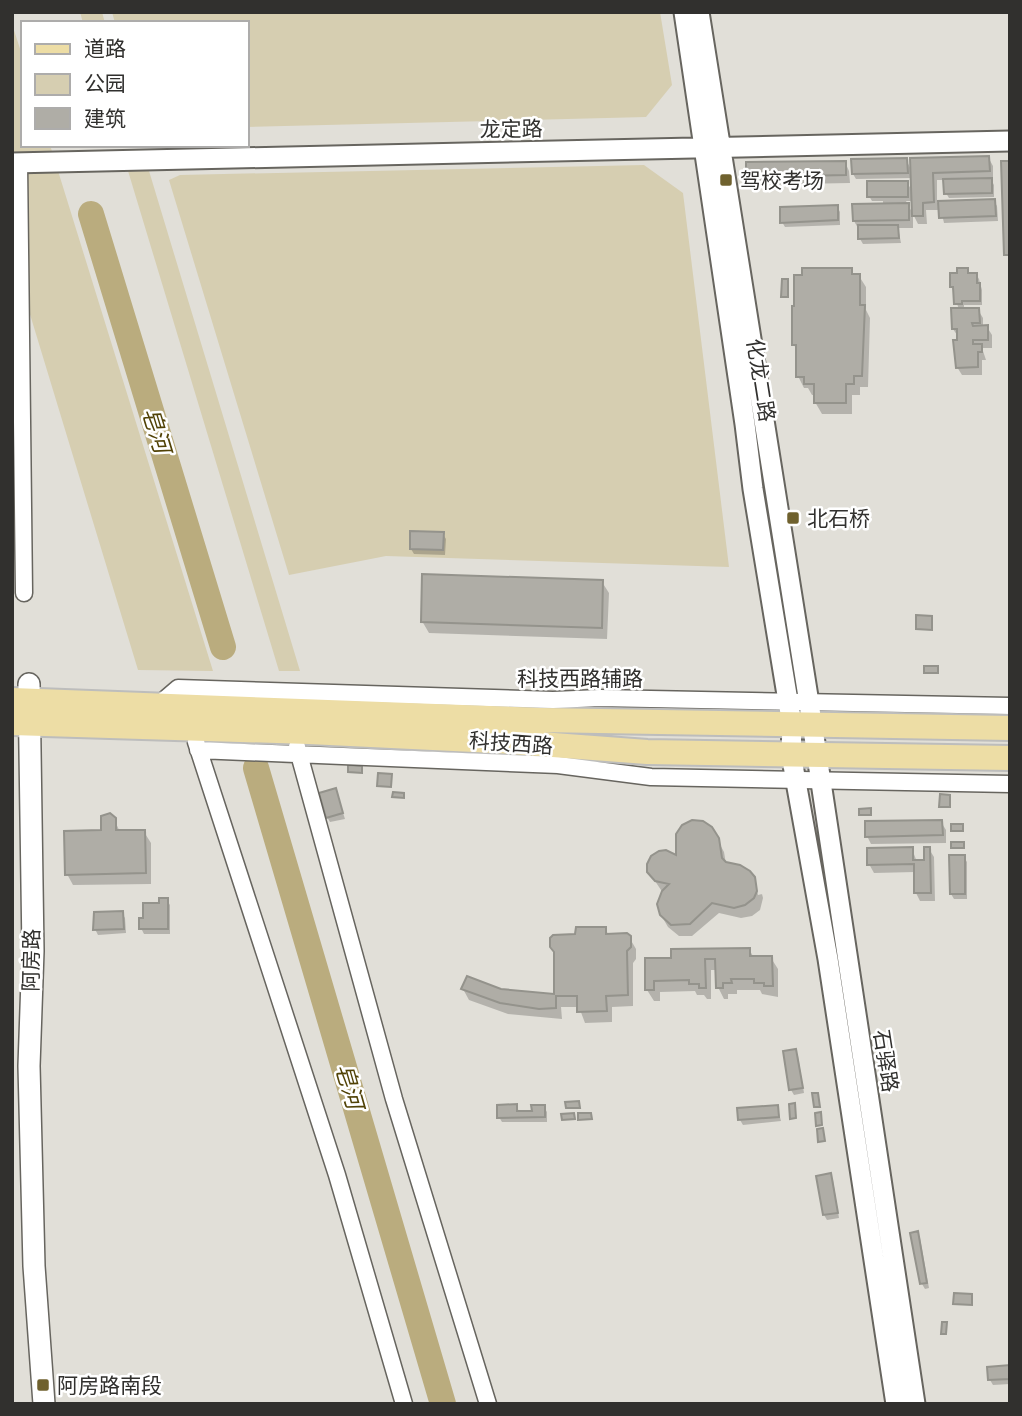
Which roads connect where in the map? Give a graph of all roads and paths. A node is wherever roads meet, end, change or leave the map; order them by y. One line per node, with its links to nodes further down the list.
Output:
1 (684, 12): 4 (street, 化龙二路)
2 (699, 12): 4 (street, 化龙二路)
3 (1010, 141): 4 (street, 龙定路)
4 (713, 147): 5 (street, 龙定路); 9 (street, 化龙二路)
5 (16, 163): 6 (street)
6 (24, 593)
7 (22, 706): 9 (main road, 科技西路); 11 (main road, 科技西路); 19 (main road, 阿房路)
8 (1010, 706): 9 (street)
9 (800, 714): 10 (main road, 科技西路); 13 (street, 化龙二路); 14 (street, 石驿路)
10 (1010, 728)
11 (195, 739): 12 (main road, 科技西路); 20 (street)
12 (296, 743): 13 (main road, 科技西路); 16 (street); 21 (street)
13 (791, 754): 14 (main road, 科技西路); 16 (street, 石驿路)
14 (816, 754): 15 (main road, 科技西路); 17 (street, 石驿路)
15 (1010, 758)
16 (796, 780): 17 (street); 22 (street, 石驿路)
17 (821, 781): 18 (street); 23 (street, 石驿路)
18 (1010, 784)
19 (44, 1404)
20 (404, 1404)
21 (488, 1404)
22 (896, 1404)
23 (915, 1404)

